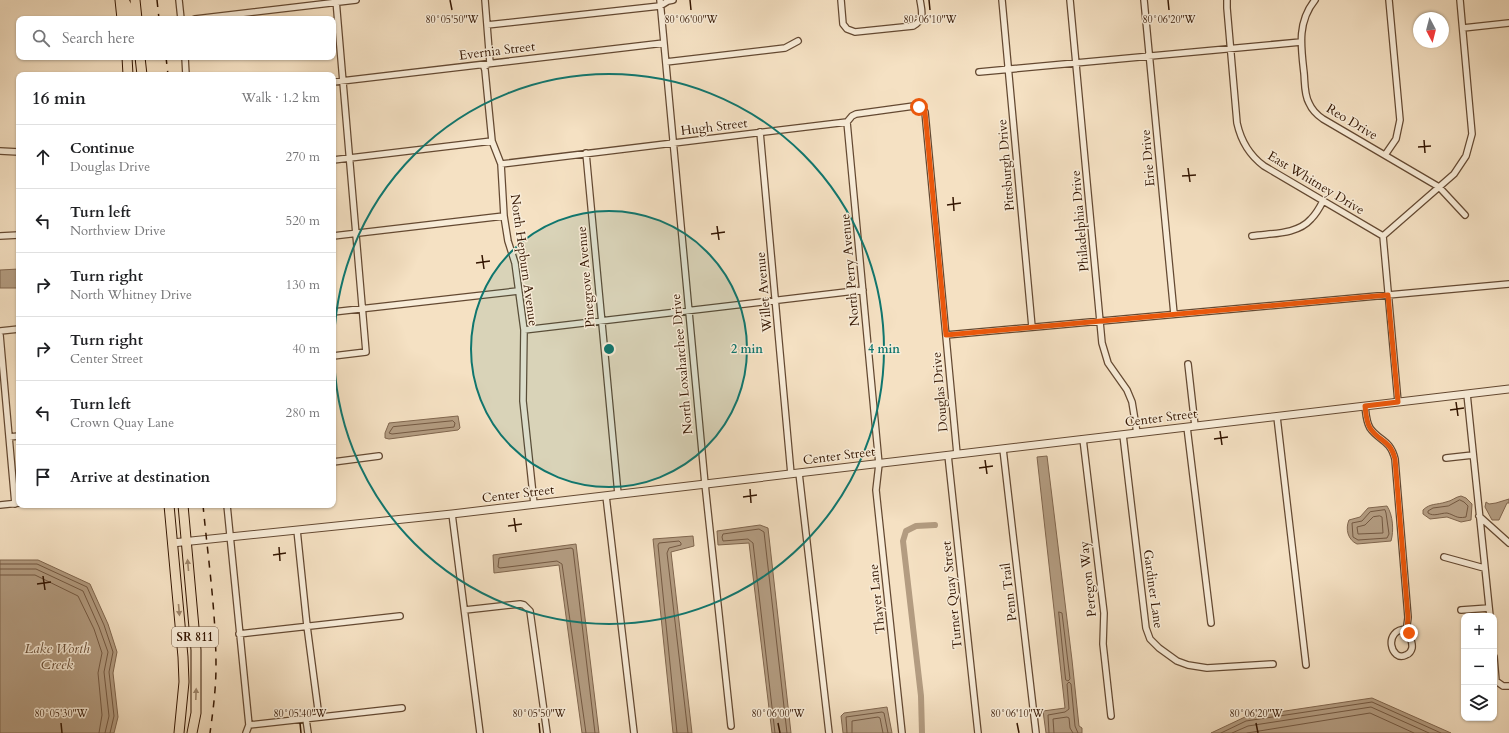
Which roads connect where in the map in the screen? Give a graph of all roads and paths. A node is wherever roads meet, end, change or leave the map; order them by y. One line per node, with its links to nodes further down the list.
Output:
1 (120, 0): 19 (main road)
2 (124, 0): 20 (main road)
3 (135, 0): 21 (main road)
4 (179, 0): 22 (street)
5 (356, 0): 17 (street)
6 (485, 0): 25 (street, North Hepburn Avenue)
7 (673, 0): 18 (street)
8 (841, 0): 9 (street)
9 (920, 0)
10 (1002, 0): 38 (street, Pittsburgh Drive)
11 (1070, 0): 37 (street, Philadelphia Drive)
12 (1144, 0): 31 (street, Erie Drive)
13 (1227, 0): 30 (street, East Whitney Drive)
14 (1315, 0): 28 (street, Reo Drive)
15 (1389, 0): 53 (street)
16 (1460, 0): 26 (street)
17 (336, 1): 23 (street); 43 (street)
18 (660, 3): 25 (street); 29 (street, North Loxahatchee Drive)
19 (122, 16)
20 (130, 16)
21 (136, 16)
22 (181, 16)
23 (218, 16)
24 (1509, 23): 26 (street)
25 (487, 25): 36 (street, North Hepburn Avenue)
26 (1463, 28): 57 (street)
27 (798, 41): 35 (street)
28 (1301, 42): 30 (street); 53 (street, Reo Drive)
29 (664, 43): 35 (street, North Loxahatchee Drive); 36 (street, Evernia Street)
30 (1230, 49): 31 (street); 58 (street, East Whitney Drive)
31 (1149, 56): 37 (street); 75 (street, Erie Drive)
32 (126, 60): 39 (main road)
33 (140, 60): 40 (main road)
34 (185, 60): 41 (street)
35 (666, 62): 49 (street, North Loxahatchee Drive)
36 (490, 63): 43 (street, Evernia Street); 48 (street, North Hepburn Avenue)
37 (1076, 63): 38 (street); 77 (street, Philadelphia Drive)
38 (1008, 69): 42 (street); 78 (street, Pittsburgh Drive)
39 (128, 72)
40 (142, 72)
41 (186, 72)
42 (979, 72)
43 (343, 81): 44 (street, Evernia Street); 54 (street)
44 (336, 82)
45 (925, 112): 46 (street, Hugh Street); 83 (street, Douglas Drive)
46 (847, 122): 47 (street, Hugh Street); 68 (street, North Perry Avenue)
47 (760, 132): 49 (street, Hugh Street); 71 (street, Willet Avenue)
48 (492, 141): 54 (street); 56 (street, North Hepburn Avenue)
49 (673, 143): 52 (street, Hugh Street); 73 (street, North Loxahatchee Drive)
50 (0, 151): 51 (street)
51 (16, 152)
52 (586, 153): 56 (street, Hugh Street); 76 (street, Pinegrove Avenue)
53 (1385, 155): 57 (street, Reo Drive)
54 (349, 158): 55 (street); 61 (street)
55 (336, 160)
56 (501, 164): 60 (street, North Hepburn Avenue)
57 (1439, 187): 59 (street, Reo Drive); 66 (street)
58 (1323, 201): 65 (street); 66 (street, East Whitney Drive)
59 (1465, 215)
60 (504, 216): 61 (street); 69 (street, North Hepburn Avenue)
61 (356, 234): 64 (street); 72 (street)
62 (16, 235): 63 (street)
63 (0, 236)
64 (336, 236)
65 (1252, 236)
66 (1383, 236): 70 (street)
67 (1509, 284): 70 (street)
68 (863, 290): 71 (street); 105 (street, North Perry Avenue)
69 (518, 291): 72 (street); 80 (street, North Hepburn Avenue)
70 (1388, 295): 75 (street); 88 (street)
71 (775, 300): 73 (street); 106 (street, Willet Avenue)
72 (363, 309): 74 (street); 84 (street)
73 (688, 311): 76 (street); 107 (street, North Loxahatchee Drive)
74 (336, 312)
75 (1174, 314): 77 (street)
76 (602, 321): 80 (street); 108 (street, Pinegrove Avenue)
77 (1100, 321): 78 (street); 93 (street, Philadelphia Drive)
78 (1032, 328): 83 (street)
79 (16, 329): 81 (street)
80 (524, 330): 112 (street, North Hepburn Avenue)
81 (0, 331)
82 (0, 335): 96 (street)
83 (946, 335): 99 (street, Douglas Drive)
84 (336, 356)
85 (1188, 364): 91 (street)
86 (1509, 389): 87 (street, Center Street)
87 (1467, 394): 88 (street, Center Street); 100 (street)
88 (1398, 402): 89 (street, Center Street)
89 (1365, 406): 90 (street, Center Street); 133 (street)
90 (1277, 417): 91 (street, Center Street); 136 (street)
91 (1195, 426): 92 (street, Center Street)
92 (1187, 427): 93 (street, Center Street); 131 (street)
93 (1137, 433): 94 (street, Center Street)
94 (1123, 435): 97 (street, Center Street); 135 (street, Gardiner Lane)
95 (16, 436): 96 (street)
96 (9, 437): 109 (street)
97 (1083, 439): 98 (street, Center Street); 140 (street, Peregon Way)
98 (1003, 449): 99 (street, Center Street); 155 (street, Penn Trail)
99 (957, 454): 102 (street, Center Street)
100 (1473, 455): 103 (street); 118 (street)
101 (379, 456): 104 (street)
102 (948, 456): 105 (street, Center Street); 154 (street, Turner Quay Street)
103 (1446, 458)
104 (336, 462)
105 (879, 464): 106 (street, Center Street); 153 (street, Thayer Lane)
106 (795, 473): 107 (street, Center Street); 152 (street, Willet Avenue)
107 (705, 484): 108 (street, Center Street); 144 (street, North Loxahatchee Drive)
108 (618, 494): 110 (street, Center Street)
109 (16, 495)
110 (606, 496): 112 (street, Center Street); 151 (street)
111 (16, 503): 113 (street)
112 (534, 504): 117 (street, Center Street)
113 (0, 505)
114 (169, 508): 122 (main road, SR 811)
115 (183, 508): 121 (main road, SR 811)
116 (227, 508): 120 (street)
117 (452, 514): 119 (street, Center Street); 127 (street)
118 (1480, 516): 123 (street); 125 (street)
119 (297, 530): 120 (street, Center Street); 132 (street)
120 (230, 537): 121 (street, Center Street); 134 (street)
121 (186, 541): 122 (street, Center Street); 146 (main road, SR 811, one-way to 121)
122 (172, 543): 145 (main road, SR 811, one-way to 145)
123 (1509, 543)
124 (1444, 557): 125 (street)
125 (1484, 568): 126 (street)
126 (1489, 608): 128 (street); 129 (street)
127 (465, 610): 149 (street); 150 (street)
128 (1461, 610)
129 (1490, 613)
130 (400, 616): 132 (street)
131 (1211, 623)
132 (307, 626): 134 (street); 141 (street)
133 (1407, 629): 133 (street)
134 (239, 634): 143 (street)
135 (1273, 664)
136 (1306, 665)
137 (1497, 682): 138 (street)
138 (1509, 686)
139 (402, 708): 141 (street)
140 (1111, 716)
141 (319, 717): 142 (street)
142 (306, 719): 143 (street); 148 (street)
143 (249, 725): 147 (street)
144 (731, 726)
145 (179, 733)
146 (192, 733)
147 (246, 733)
148 (308, 733)
149 (480, 733)
150 (547, 733)
151 (634, 733)
152 (829, 733)
153 (902, 733)
154 (978, 733)
155 (1036, 733)

